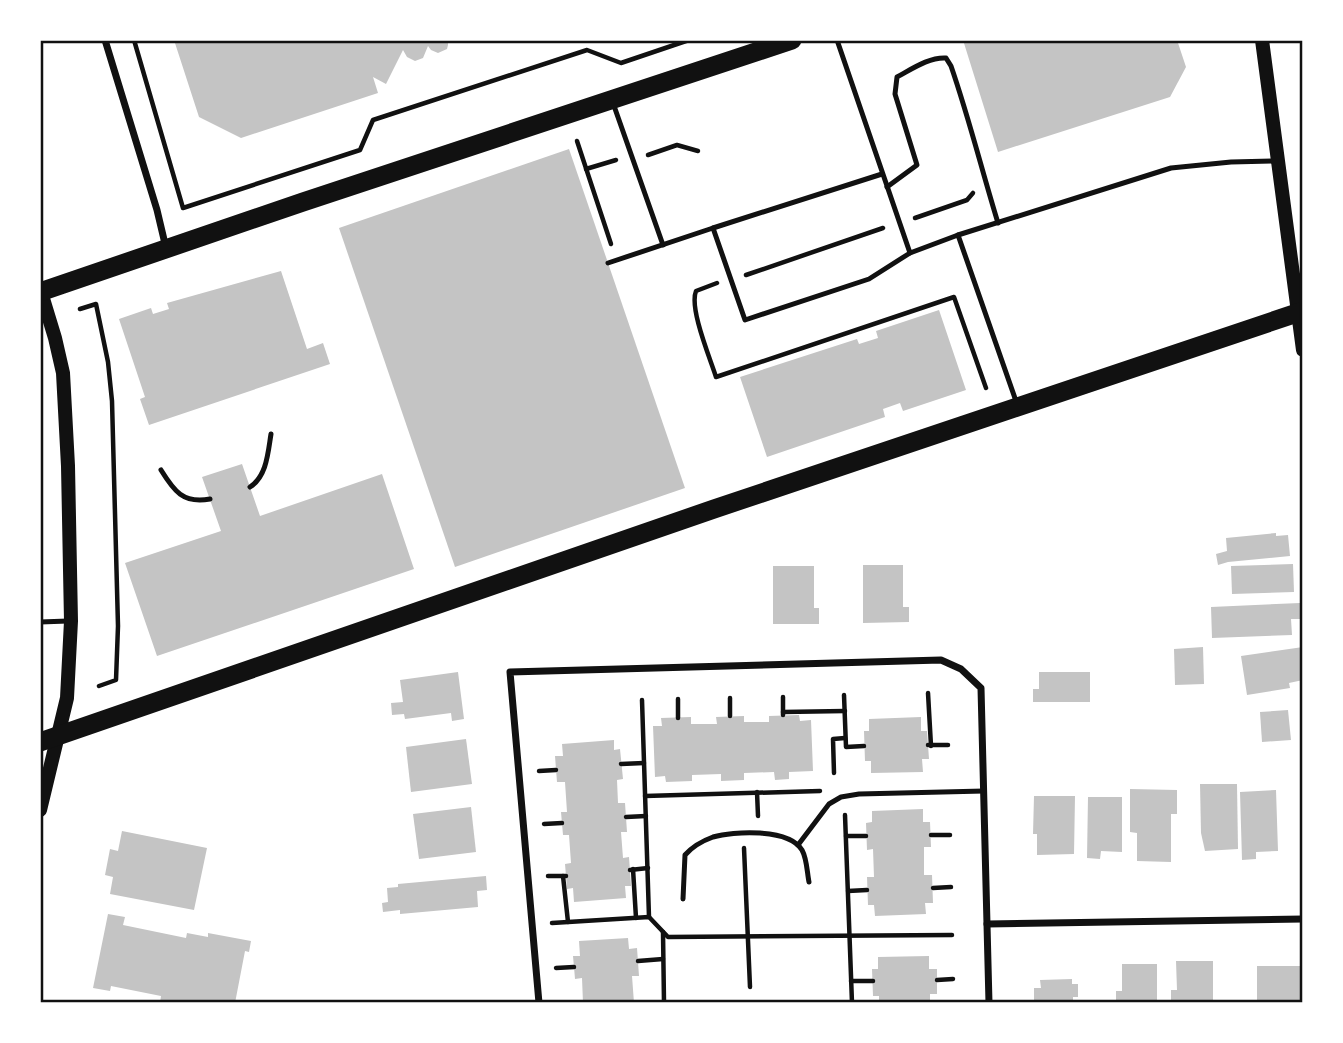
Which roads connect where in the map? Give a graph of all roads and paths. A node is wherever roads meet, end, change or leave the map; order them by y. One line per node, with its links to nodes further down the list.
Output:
1 (106, 40): 16 (street)
2 (134, 40): 3 (path)
3 (689, 40)
4 (792, 40): 7 (highway)
5 (836, 40): 10 (lane)
6 (1262, 40): 9 (main road)
7 (612, 100): 15 (lane); 16 (highway)
8 (577, 141): 18 (path)
9 (1278, 161): 12 (lane); 22 (main road)
10 (882, 174): 11 (lane); 13 (lane)
11 (887, 187): 12 (lane); 17 (lane)
12 (998, 223): 14 (lane)
13 (713, 228): 15 (lane); 17 (lane)
14 (958, 235): 17 (lane); 24 (lane)
15 (663, 245): 18 (lane)
16 (166, 248): 20 (highway)
17 (909, 253)
18 (616, 261): 19 (lane)
19 (608, 263)
20 (41, 292): 29 (main road)
21 (80, 309): 31 (path)
22 (1300, 312): 23 (main road); 24 (highway)
23 (1303, 350)
24 (1018, 407): 42 (highway)
25 (271, 434): 27 (lane)
26 (161, 470): 28 (lane)
27 (250, 487)
28 (210, 499)
29 (71, 621): 30 (lane); 42 (main road)
30 (40, 622)
31 (99, 687)
32 (928, 693): 43 (path)
33 (844, 695): 38 (path)
34 (783, 696): 38 (path)
35 (730, 698): 39 (path)
36 (678, 699): 40 (path)
37 (642, 700): 45 (path)
38 (845, 711): 41 (path)
39 (730, 716)
40 (678, 718)
41 (845, 738): 44 (path); 49 (path)
42 (49, 739): 54 (main road)
43 (948, 745)
44 (864, 747)
45 (644, 763): 46 (path); 52 (path)
46 (621, 764)
47 (556, 770): 48 (path)
48 (539, 771)
49 (834, 773)
50 (984, 791): 53 (lane); 79 (street); 93 (street)
51 (757, 792): 52 (path); 53 (path); 60 (path)
52 (645, 796): 55 (path)
53 (841, 797): 63 (path); 65 (lane)
54 (40, 810)
55 (646, 816): 56 (path); 66 (path)
56 (626, 817)
57 (562, 823): 58 (path)
58 (544, 824)
59 (744, 833): 60 (lane); 73 (lane); 83 (path)
60 (759, 833): 65 (lane)
61 (931, 835): 62 (path)
62 (950, 835)
63 (846, 836): 64 (path); 72 (path)
64 (866, 836)
65 (797, 845): 68 (lane)
66 (648, 868): 74 (path); 75 (path)
67 (548, 876): 77 (path)
68 (809, 882)
69 (951, 887): 70 (path)
70 (933, 888)
71 (867, 890): 72 (path)
72 (848, 891): 82 (path)
73 (683, 899)
74 (649, 917): 75 (path); 80 (path)
75 (636, 918): 77 (path)
76 (1303, 919): 79 (street)
77 (568, 922): 78 (path)
78 (552, 923)
79 (987, 924): 96 (street)
80 (663, 931): 83 (path); 84 (path)
81 (952, 935): 82 (path)
82 (850, 936): 83 (path); 90 (path)
83 (747, 937): 92 (path)
84 (663, 959): 85 (path); 94 (path)
85 (638, 961)
86 (574, 967): 87 (path)
87 (556, 968)
88 (953, 979): 89 (path)
89 (937, 980)
90 (851, 981): 91 (path); 95 (path)
91 (873, 981)
92 (750, 987)
93 (539, 1003)
94 (664, 1003)
95 (852, 1003)
96 (989, 1003)

